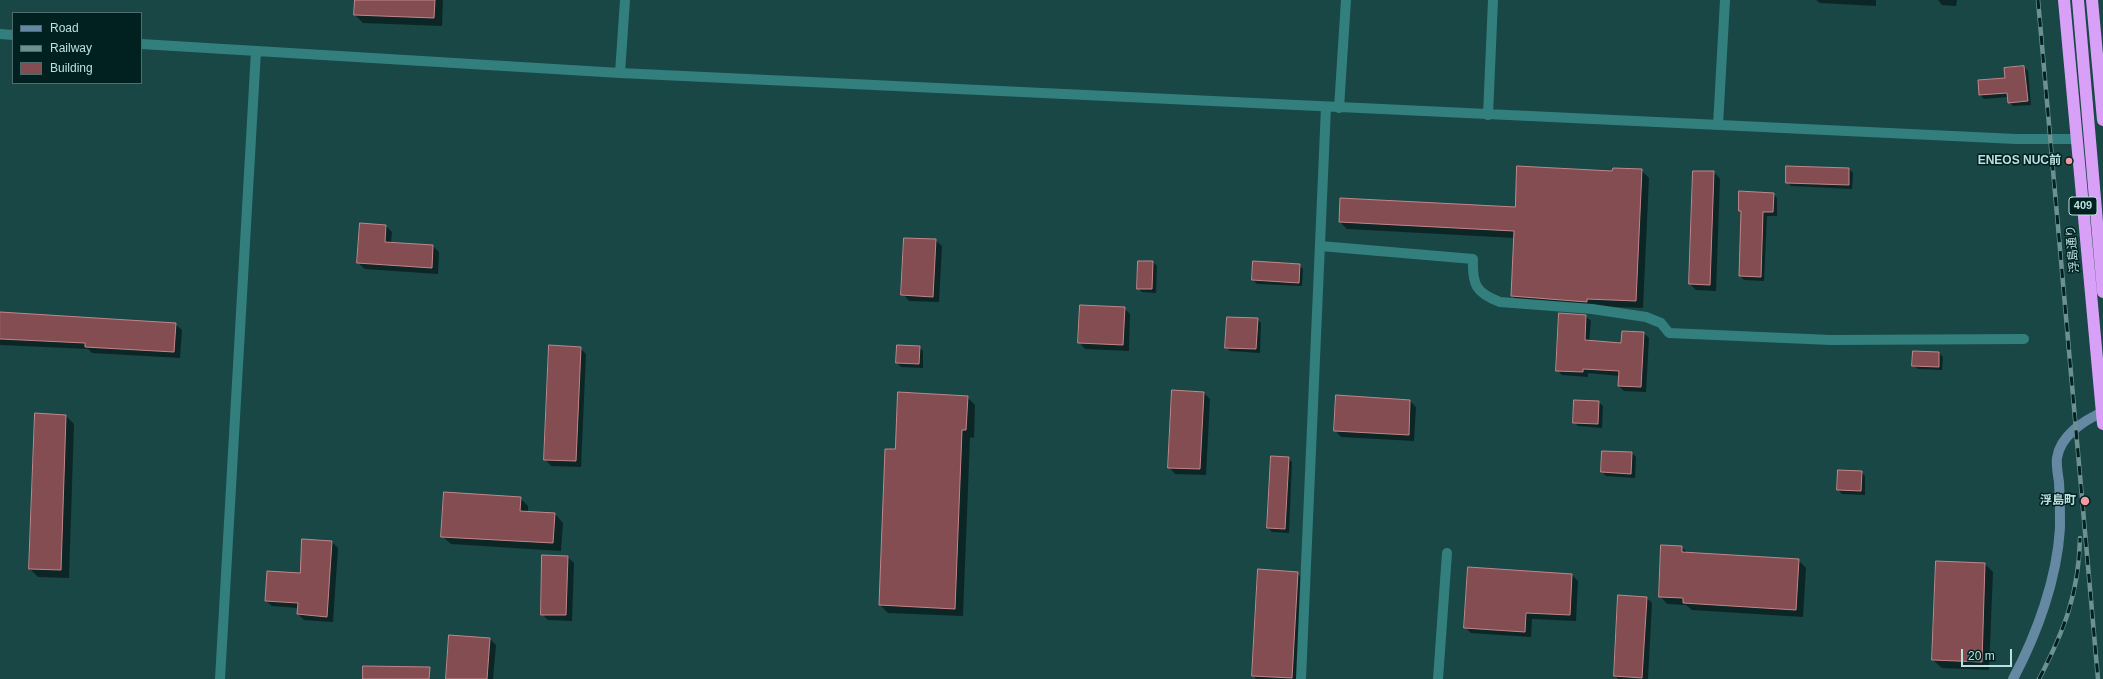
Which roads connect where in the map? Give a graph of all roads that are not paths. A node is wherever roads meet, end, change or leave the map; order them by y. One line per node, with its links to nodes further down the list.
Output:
1 (625, 0): 12 (lane)
2 (1346, 0): 14 (lane)
3 (1493, 0): 15 (lane)
4 (1725, 0): 17 (lane)
5 (2064, 0): 18 (highway, 浮島通り / 409)
6 (2078, 0): 20 (highway)
7 (2092, 0): 16 (highway)
8 (0, 34): 9 (lane)
9 (12, 35)
10 (142, 44): 11 (lane)
11 (256, 51): 12 (lane); 24 (lane)
12 (620, 73): 13 (lane)
13 (1326, 107): 14 (lane); 19 (lane)
14 (1339, 108): 15 (lane)
15 (1488, 115): 17 (lane)
16 (2103, 120)
17 (1718, 125): 18 (lane)
18 (2077, 139): 22 (highway, 浮島通り / 409)
19 (1320, 246): 21 (lane); 25 (lane)
20 (2103, 292)
21 (2024, 339)
22 (2103, 416): 27 (street)
23 (1447, 553): 26 (lane)
24 (220, 679)
25 (1301, 679)
26 (1438, 679)
27 (2014, 679)

